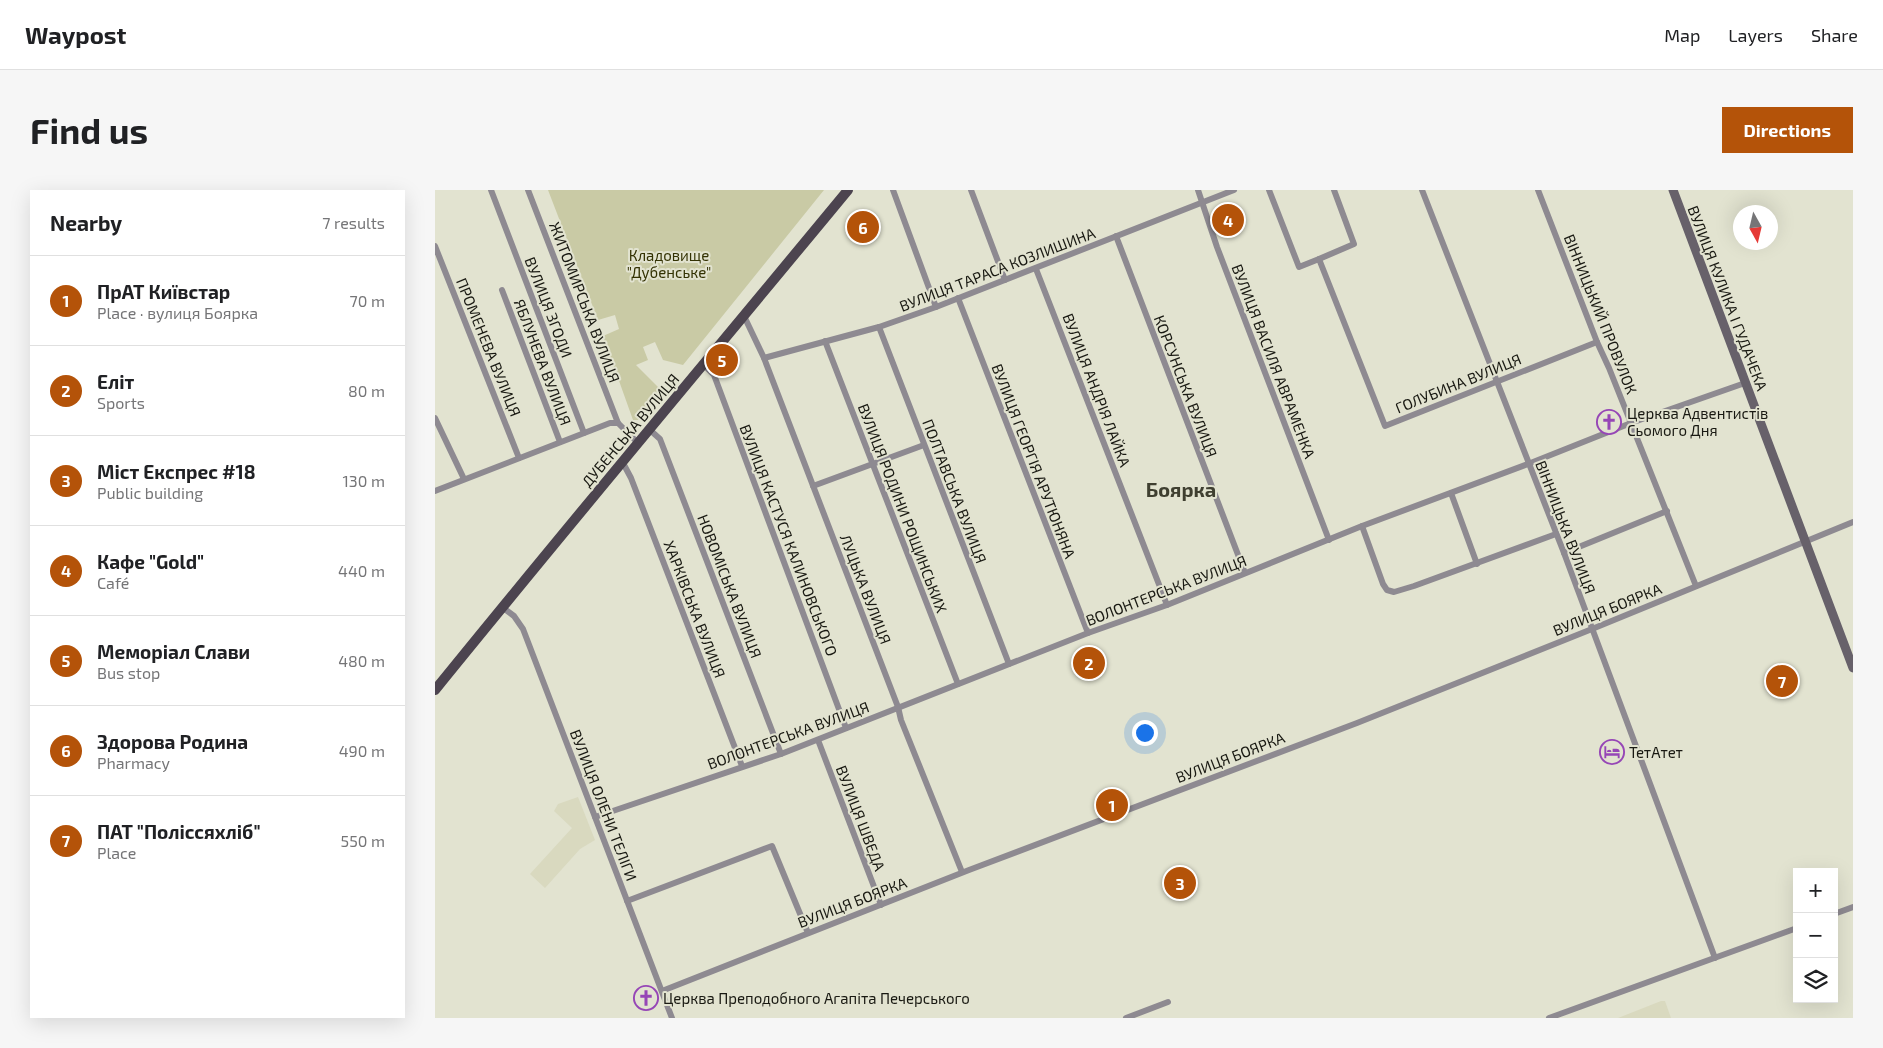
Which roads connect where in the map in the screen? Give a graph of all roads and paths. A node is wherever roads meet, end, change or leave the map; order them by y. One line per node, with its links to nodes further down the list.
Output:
1 (491, 190): 34 (street, ВУЛИЦЯ ЗГОДИ)
2 (528, 190): 31 (street, ЖИТОМИРСЬКА ВУЛИЦЯ)
3 (848, 190): 22 (main road, ДУБЕНСЬКА ВУЛИЦЯ)
4 (893, 190): 21 (street)
5 (971, 190): 18 (street)
6 (1198, 190): 13 (street, ВУЛИЦЯ ВАСИЛЯ АВРАМЕНКА)
7 (1234, 190): 13 (street, ВУЛИЦЯ ТАРАСА КОЗЛИШИНА)
8 (1269, 190): 16 (street)
9 (1334, 190): 16 (street)
10 (1422, 190): 28 (street, ВІННИЦЬКА ВУЛИЦЯ)
11 (1538, 190): 25 (street, ВІННИЦЬКИЙ ПРОВУЛОК)
12 (1673, 190): 29 (main road, ВУЛИЦЯ КУЛИКА І ГУДАЧЕКА)
13 (1203, 203): 14 (street, ВУЛИЦЯ ТАРАСА КОЗЛИШИНА); 50 (street, ВУЛИЦЯ ВАСИЛЯ АВРАМЕНКА)
14 (1115, 236): 17 (street, ВУЛИЦЯ ТАРАСА КОЗЛИШИНА); 54 (street, КОРСУНСЬКА ВУЛИЦЯ)
15 (435, 246): 38 (street, ПРОМЕНЕВА ВУЛИЦЯ)
16 (1319, 259): 28 (street, ГОЛУБИНА ВУЛИЦЯ)
17 (1036, 268): 18 (street, ВУЛИЦЯ ТАРАСА КОЗЛИШИНА); 56 (street, ВУЛИЦЯ АНДРІЯ ЛАЙКА)
18 (1005, 280): 20 (street, ВУЛИЦЯ ТАРАСА КОЗЛИШИНА)
19 (502, 290): 35 (street, ЯБЛУНЕВА ВУЛИЦЯ)
20 (958, 298): 21 (street, ВУЛИЦЯ ТАРАСА КОЗЛИШИНА); 59 (street, ВУЛИЦЯ ГЕОРГІЯ АРУТЮНЯНА)
21 (936, 307): 23 (street, ВУЛИЦЯ ТАРАСА КОЗЛИШИНА)
22 (744, 316): 26 (street, ЛУЦЬКА ВУЛИЦЯ); 27 (main road, ДУБЕНСЬКА ВУЛИЦЯ)
23 (879, 326): 24 (street, ВУЛИЦЯ ТАРАСА КОЗЛИШИНА); 37 (street, ПОЛТАВСЬКА ВУЛИЦЯ)
24 (825, 341): 26 (street, ВУЛИЦЯ ТАРАСА КОЗЛИШИНА); 40 (street, ВУЛИЦЯ РОДИНИ РОЩИНСЬКИХ)
25 (1597, 342): 28 (street, ГОЛУБИНА ВУЛИЦЯ); 32 (street, ВІННИЦЬКИЙ ПРОВУЛОК)
26 (764, 358): 43 (street, ЛУЦЬКА ВУЛИЦЯ)
27 (703, 365): 33 (main road, ДУБЕНСЬКА ВУЛИЦЯ); 65 (street, ВУЛИЦЯ КАСТУСЯ КАЛИНОВСЬКОГО)
28 (1497, 382): 41 (street, ВІННИЦЬКА ВУЛИЦЯ)
29 (1745, 383): 32 (street, ВОЛОНТЕРСЬКА ВУЛИЦЯ); 51 (main road, ВУЛИЦЯ КУЛИКА І ГУДАЧЕКА)
30 (435, 418): 42 (street)
31 (618, 423): 34 (street); 36 (street)
32 (1631, 423): 41 (street, ВОЛОНТЕРСЬКА ВУЛИЦЯ); 46 (street, ВІННИЦЬКИЙ ПРОВУЛОК)
33 (650, 430): 36 (main road, ДУБЕНСЬКА ВУЛИЦЯ); 67 (street, НОВОМІСЬКА ВУЛИЦЯ)
34 (584, 433): 35 (street)
35 (560, 442): 38 (street)
36 (638, 443): 39 (main road, ДУБЕНСЬКА ВУЛИЦЯ)
37 (923, 445): 40 (street); 60 (street, ПОЛТАВСЬКА ВУЛИЦЯ)
38 (519, 458): 42 (street)
39 (623, 463): 57 (main road, ДУБЕНСЬКА ВУЛИЦЯ); 68 (street, ХАРКІВСЬКА ВУЛИЦЯ)
40 (873, 464): 43 (street); 62 (street, ВУЛИЦЯ РОДИНИ РОЩИНСЬКИХ)
41 (1528, 464): 45 (street, ВОЛОНТЕРСЬКА ВУЛИЦЯ); 49 (street, ВІННИЦЬКА ВУЛИЦЯ)
42 (464, 479): 44 (street)
43 (813, 486): 64 (street, ЛУЦЬКА ВУЛИЦЯ)
44 (435, 491)
45 (1451, 493): 48 (street, ВОЛОНТЕРСЬКА ВУЛИЦЯ); 53 (street)
46 (1667, 511): 52 (street); 55 (street, ВІННИЦЬКИЙ ПРОВУЛОК)
47 (1853, 522): 51 (street, ВУЛИЦЯ БОЯРКА)
48 (1363, 526): 50 (street, ВОЛОНТЕРСЬКА ВУЛИЦЯ); 53 (street)
49 (1556, 534): 52 (street, ВІННИЦЬКА ВУЛИЦЯ); 53 (street)
50 (1329, 540): 54 (street, ВОЛОНТЕРСЬКА ВУЛИЦЯ)
51 (1805, 542): 55 (street, ВУЛИЦЯ БОЯРКА); 61 (main road, ВУЛИЦЯ КУЛИКА І ГУДАЧЕКА)
52 (1563, 553): 58 (street, ВІННИЦЬКА ВУЛИЦЯ)
53 (1477, 564)
54 (1245, 573): 56 (street, ВОЛОНТЕРСЬКА ВУЛИЦЯ)
55 (1696, 586): 58 (street, ВУЛИЦЯ БОЯРКА)
56 (1167, 605): 59 (street, ВОЛОНТЕРСЬКА ВУЛИЦЯ)
57 (502, 607): 63 (main road, ДУБЕНСЬКА ВУЛИЦЯ); 69 (street, ВУЛИЦЯ ОЛЕНИ ТЕЛІГИ)
58 (1592, 630): 70 (street, ВУЛИЦЯ БОЯРКА); 77 (street, ВІННИЦЬКА ВУЛИЦЯ)
59 (1087, 633): 60 (street, ВОЛОНТЕРСЬКА ВУЛИЦЯ)
60 (1009, 664): 62 (street, ВОЛОНТЕРСЬКА ВУЛИЦЯ)
61 (1853, 668)
62 (957, 684): 64 (street, ВОЛОНТЕРСЬКА ВУЛИЦЯ)
63 (435, 690)
64 (898, 707): 65 (street, ВОЛОНТЕРСЬКА ВУЛИЦЯ); 70 (street, ЛУЦЬКА ВУЛИЦЯ)
65 (846, 728): 66 (street, ВОЛОНТЕРСЬКА ВУЛИЦЯ)
66 (818, 740): 67 (street, ВОЛОНТЕРСЬКА ВУЛИЦЯ); 72 (street, ВУЛИЦЯ ШВЕДА)
67 (781, 754): 68 (street, ВОЛОНТЕРСЬКА ВУЛИЦЯ)
68 (742, 766): 69 (street, ВОЛОНТЕРСЬКА ВУЛИЦЯ)
69 (595, 817): 71 (street, ВУЛИЦЯ ОЛЕНИ ТЕЛІГИ)
70 (962, 872): 72 (street, ВУЛИЦЯ БОЯРКА)
71 (627, 901): 76 (street); 78 (street, ВУЛИЦЯ ОЛЕНИ ТЕЛІГИ)
72 (881, 905): 76 (street, ВУЛИЦЯ БОЯРКА)
73 (1853, 907): 74 (street)
74 (1837, 913)
75 (1793, 929): 77 (street)
76 (809, 933): 78 (street, ВУЛИЦЯ БОЯРКА)
77 (1715, 958): 82 (street)
78 (662, 991): 80 (street, ВУЛИЦЯ ОЛЕНИ ТЕЛІГИ)
79 (1168, 1002): 81 (street)
80 (672, 1018)
81 (1126, 1018)
82 (1549, 1018)

